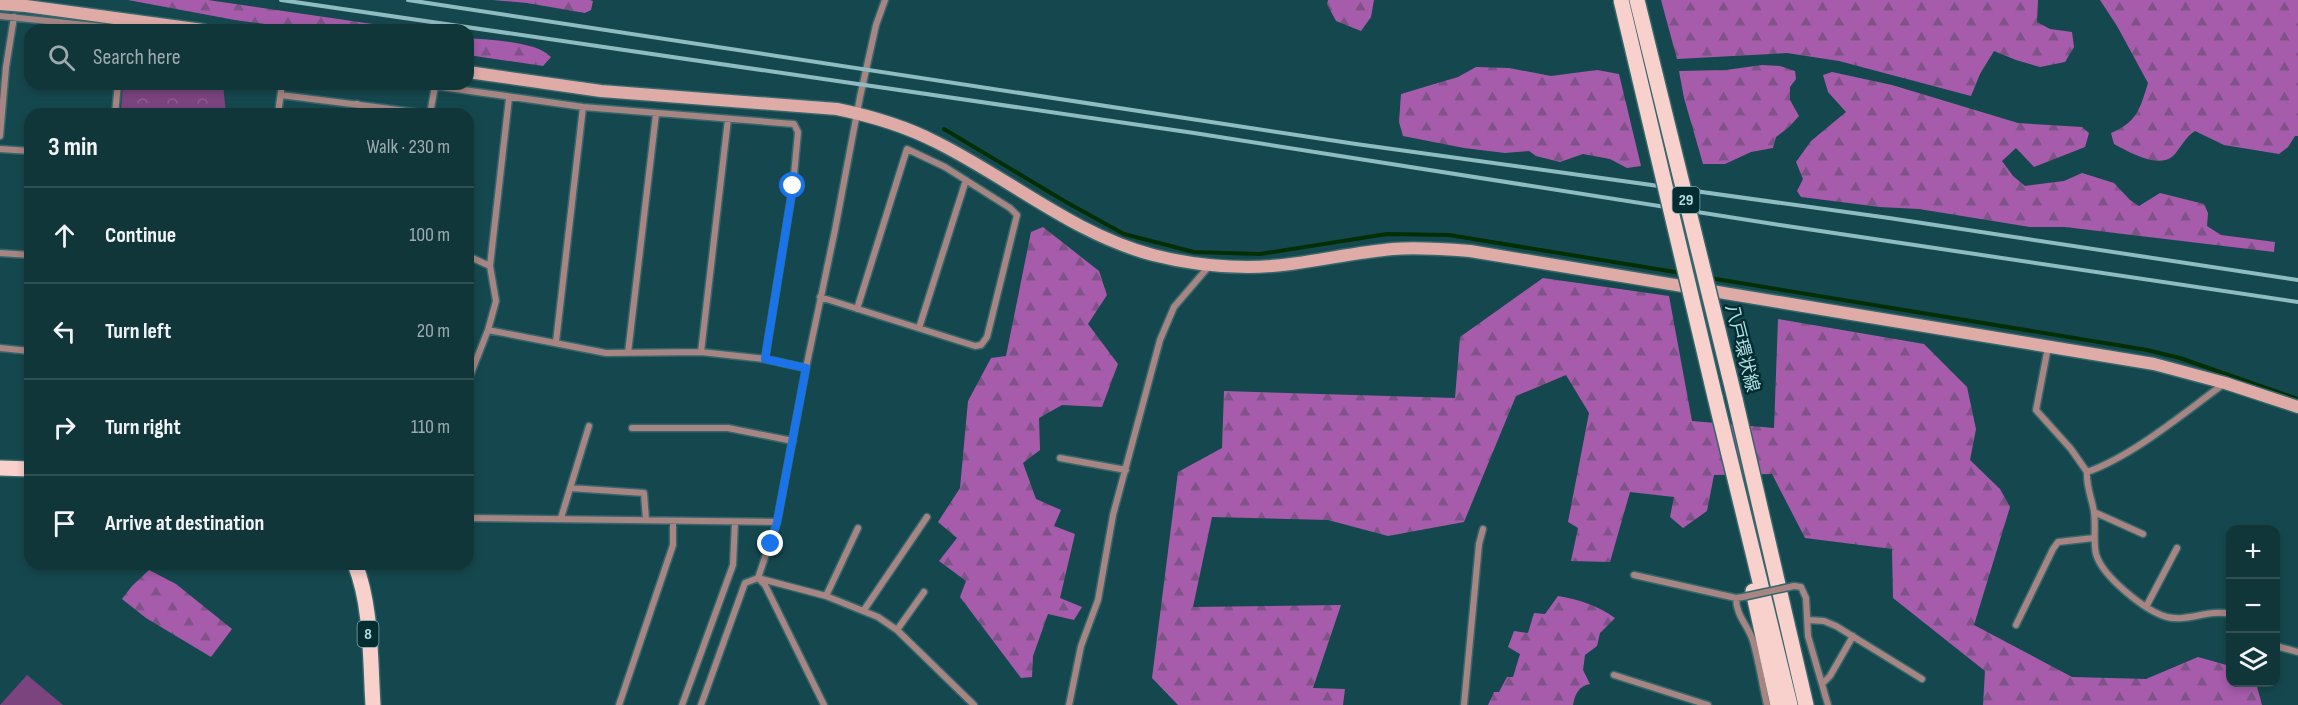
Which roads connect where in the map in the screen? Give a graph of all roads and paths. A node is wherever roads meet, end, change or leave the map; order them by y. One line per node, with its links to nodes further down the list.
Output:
1 (885, 0): 23 (street)
2 (1621, 0): 57 (main road, 八戸環状線 / 29, bridge)
3 (1637, 0): 60 (main road, 八戸環状線 / 29, bridge)
4 (0, 4): 8 (street)
5 (0, 16): 6 (street)
6 (14, 17): 7 (street); 26 (street)
7 (78, 24)
8 (159, 24)
9 (474, 73): 23 (street)
10 (117, 90): 18 (street)
11 (281, 90): 14 (street)
12 (434, 90): 22 (street)
13 (460, 90): 15 (street)
14 (281, 95): 16 (street); 19 (street)
15 (509, 98): 17 (street); 34 (street)
16 (357, 104): 20 (street); 21 (street)
17 (583, 107): 24 (street); 39 (street)
18 (116, 108)
19 (279, 108)
20 (357, 108)
21 (386, 108)
22 (431, 108)
23 (857, 113): 33 (street); 35 (street)
24 (656, 114): 25 (street); 44 (street)
25 (728, 119): 43 (street); 45 (street)
26 (0, 136)
27 (0, 149): 28 (street)
28 (24, 151)
29 (966, 180): 36 (street); 37 (street); 37 (street)
30 (0, 253): 31 (street)
31 (24, 255)
32 (474, 259): 34 (street)
33 (1210, 265): 40 (street); 56 (street)
34 (490, 266): 38 (street)
35 (820, 297): 36 (street); 47 (street)
36 (857, 309): 37 (street)
37 (918, 328)
38 (488, 330): 39 (street); 46 (street)
39 (556, 342): 44 (street)
40 (2048, 346): 48 (street); 58 (street)
41 (0, 348): 42 (street)
42 (24, 350)
43 (701, 352): 44 (street); 45 (street)
44 (628, 353)
45 (765, 359): 47 (street)
46 (474, 366)
47 (806, 368): 52 (street)
48 (2225, 383): 49 (street); 58 (street)
49 (2298, 407)
50 (589, 426): 59 (street)
51 (632, 428): 52 (street)
52 (793, 441): 68 (street)
53 (1060, 458): 56 (street)
54 (0, 468): 55 (main road)
55 (24, 469)
56 (1125, 470): 98 (street)
57 (1733, 470): 102 (main road, 29); 103 (main road, 八戸環状線 / 29)
58 (2087, 472): 61 (street)
59 (570, 488): 64 (street); 65 (street)
60 (1755, 491): 104 (main road, 八戸環状線 / 29); 105 (main road, 29)
61 (2094, 512): 71 (street); 72 (street)
62 (927, 517): 81 (street)
63 (474, 518): 64 (street)
64 (561, 518): 65 (street)
65 (646, 520): 66 (street)
66 (673, 521): 67 (street); 93 (street)
67 (735, 522): 68 (street); 94 (street)
68 (777, 522): 76 (street)
69 (858, 528): 78 (street)
70 (1483, 529): 99 (street)
71 (2143, 534)
72 (2094, 538): 80 (street); 84 (street)
73 (2177, 548): 80 (street)
74 (357, 570): 92 (main road, 8)
75 (1634, 574): 79 (street)
76 (758, 578): 78 (street); 95 (street); 96 (street)
77 (924, 592): 85 (street)
78 (826, 596): 81 (street)
79 (1739, 598): 83 (street, bridge); 101 (street)
80 (2146, 607): 82 (street)
81 (864, 610): 85 (street)
82 (2226, 613)
83 (1809, 620): 86 (street); 91 (street)
84 (2016, 625)
85 (897, 630): 97 (street)
86 (1853, 636): 90 (street); 91 (street)
87 (2280, 647): 88 (street)
88 (2298, 652)
89 (1614, 675): 100 (street)
90 (1922, 679)
91 (1822, 684): 106 (street)
92 (373, 705)
93 (619, 705)
94 (682, 705)
95 (701, 705)
96 (824, 705)
97 (974, 705)
98 (1069, 705)
99 (1464, 705)
100 (1708, 705)
101 (1767, 705)
102 (1778, 705)
103 (1790, 705)
104 (1806, 705)
105 (1815, 705)
106 (1828, 705)

